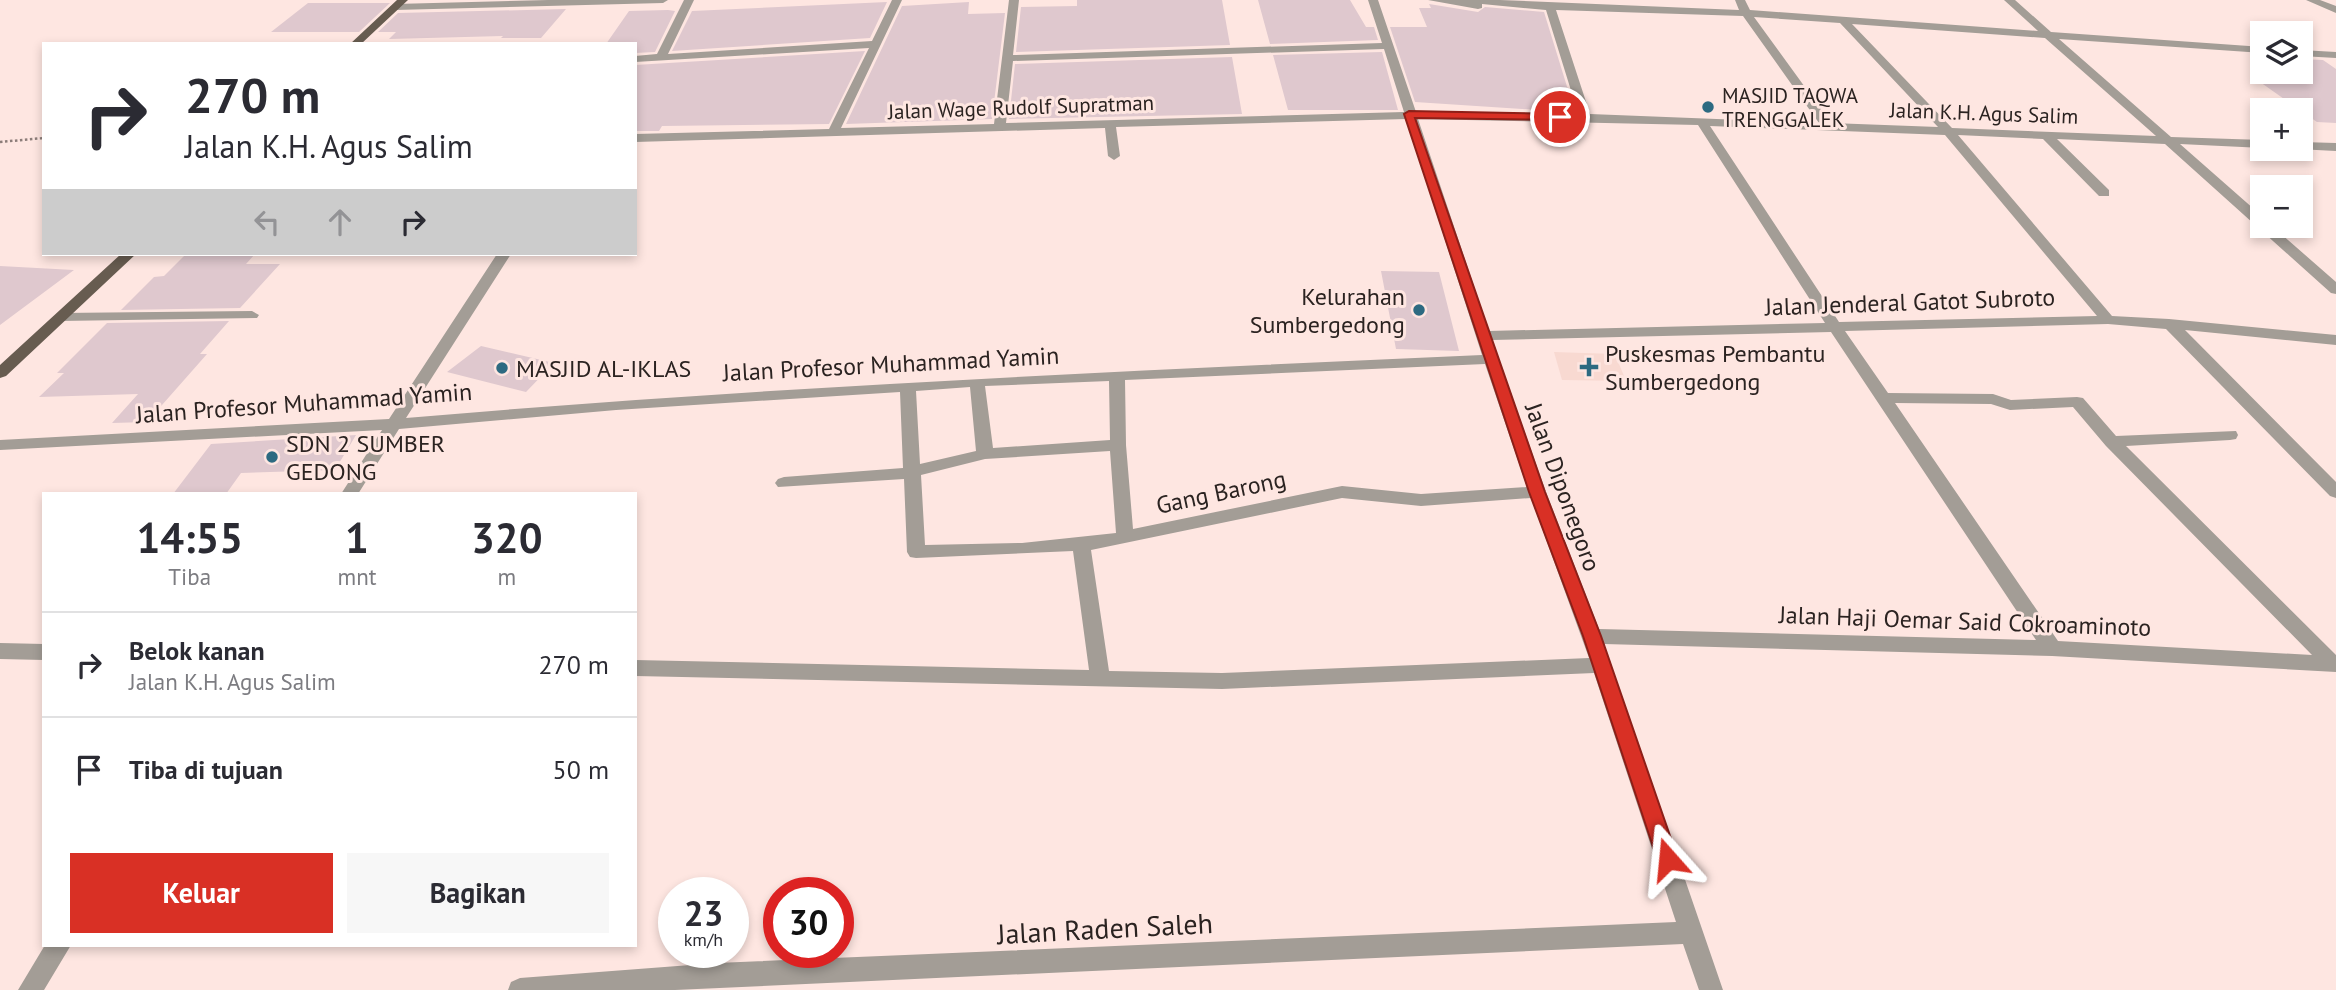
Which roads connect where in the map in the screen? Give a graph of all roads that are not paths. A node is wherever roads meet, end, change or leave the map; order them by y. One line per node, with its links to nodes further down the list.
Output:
1 (663, 0): 11 (street)
2 (689, 0): 25 (street)
3 (897, 0): 18 (street)
4 (1014, 0): 26 (street)
5 (1373, 0): 19 (street, Jalan Diponegoro)
6 (1433, 0): 12 (street)
7 (1468, 0): 12 (street)
8 (1740, 0): 14 (street)
9 (2009, 0): 16 (street)
10 (2311, 0): 13 (street)
11 (399, 4): 17 (main road)
12 (1551, 10): 14 (street); 29 (street)
13 (2336, 10)
14 (1748, 15): 15 (street); 33 (street)
15 (1843, 20): 16 (street); 34 (street)
16 (2048, 34): 20 (street); 38 (street)
17 (357, 42)
18 (878, 44): 25 (street); 35 (street)
19 (1387, 46): 26 (street); 28 (street, Jalan Diponegoro)
20 (2250, 47)
21 (2336, 49): 23 (street)
22 (2313, 51): 23 (street)
23 (2318, 51): 24 (street)
24 (2336, 55)
25 (660, 57): 27 (street)
26 (1007, 58): 32 (street)
27 (637, 59)
28 (1409, 114): 29 (street, Jalan K.H. Agus Salim); 31 (street, Jalan Wage Rudolf Supratman); 54 (street, Jalan Diponegoro)
29 (1585, 117): 30 (street, Jalan K.H. Agus Salim)
30 (1702, 122): 33 (street, Jalan K.H. Agus Salim); 53 (street)
31 (1110, 123): 32 (street, Jalan Wage Rudolf Supratman); 42 (street)
32 (1000, 127): 35 (street, Jalan Wage Rudolf Supratman)
33 (1828, 127): 34 (street, Jalan K.H. Agus Salim)
34 (1947, 130): 36 (street, Jalan K.H. Agus Salim); 51 (street)
35 (833, 133): 37 (street, Jalan Wage Rudolf Supratman)
36 (2046, 135): 38 (street, Jalan K.H. Agus Salim); 43 (street)
37 (637, 138)
38 (2168, 140): 39 (street, Jalan K.H. Agus Salim); 44 (street)
39 (2250, 143)
40 (2313, 146): 41 (street)
41 (2336, 147)
42 (1114, 156)
43 (2104, 193)
44 (2250, 213)
45 (2278, 238): 48 (street)
46 (127, 256): 50 (main road)
47 (503, 256): 62 (street)
48 (2336, 290)
49 (252, 315): 50 (street)
50 (61, 317): 57 (main road)
51 (2108, 320): 52 (street, Jalan Jenderal Gatot Subroto); 53 (street, Jalan Jenderal Gatot Subroto)
52 (2169, 323): 55 (street, Jalan Jenderal Gatot Subroto); 72 (street)
53 (1835, 327): 54 (street, Jalan Jenderal Gatot Subroto); 61 (street)
54 (1484, 336): 56 (street, Jalan Diponegoro)
55 (2336, 340)
56 (1491, 359): 58 (street, Jalan Profesor Muhammad Yamin); 71 (street, Jalan Diponegoro)
57 (0, 373)
58 (1117, 376): 59 (street, Jalan Profesor Muhammad Yamin); 65 (street)
59 (977, 382): 60 (street, Jalan Profesor Muhammad Yamin); 67 (street)
60 (908, 387): 62 (street, Jalan Profesor Muhammad Yamin); 68 (street)
61 (1884, 398): 64 (street); 76 (street)
62 (394, 424): 66 (street, Jalan Profesor Muhammad Yamin); 70 (street)
63 (2230, 435): 64 (street)
64 (2112, 442): 79 (street)
65 (1118, 444): 67 (street); 73 (street)
66 (0, 445)
67 (985, 454): 68 (street)
68 (914, 472): 69 (street); 74 (street, Gang Barong)
69 (784, 483)
70 (350, 492)
71 (1537, 492): 73 (street, Gang Barong); 75 (street, Jalan Diponegoro)
72 (2336, 492)
73 (1125, 538): 74 (street, Gang Barong)
74 (1081, 544): 82 (street)
75 (1592, 636): 76 (street, Jalan Haji Oemar Said Cokroaminoto); 80 (street, Jalan Diponegoro)
76 (2052, 648): 79 (street, Jalan Haji Oemar Said Cokroaminoto)
77 (0, 651): 78 (street)
78 (42, 652)
79 (2334, 664)
80 (1602, 665): 82 (street); 83 (street, Jalan Diponegoro)
81 (637, 668): 82 (street)
82 (1100, 678)
83 (1692, 932): 86 (street, Jalan Raden Saleh); 87 (street, Jalan Diponegoro)
84 (58, 947): 85 (street)
85 (30, 990)
86 (520, 990)
87 (1711, 990)

